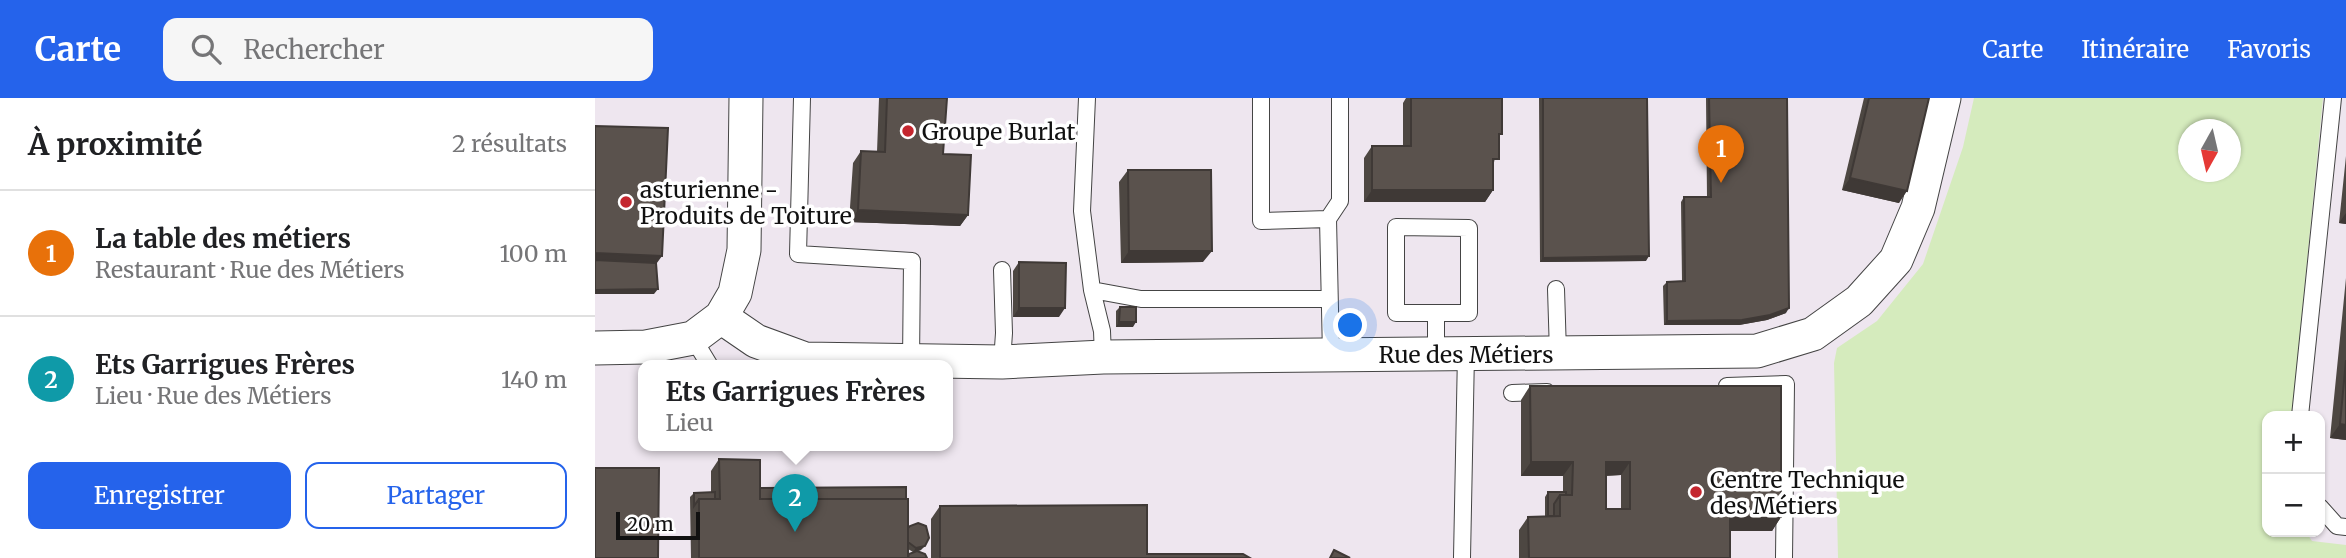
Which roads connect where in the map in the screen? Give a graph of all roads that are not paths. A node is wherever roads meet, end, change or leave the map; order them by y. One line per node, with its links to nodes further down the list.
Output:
1 (746, 98): 14 (street)
2 (802, 98): 23 (lane)
3 (1087, 98): 11 (lane)
4 (1261, 98): 8 (lane)
5 (1340, 98): 8 (lane)
6 (1944, 98): 18 (street, Rue des Métiers)
7 (2333, 98): 29 (lane)
8 (1328, 219): 12 (lane)
9 (1002, 270): 25 (lane)
10 (1556, 289): 18 (lane)
11 (1093, 290): 12 (lane); 20 (lane)
12 (1329, 299): 19 (lane)
13 (1436, 313): 13 (lane); 17 (lane)
14 (720, 317): 15 (street); 22 (street, Rue des Métiers)
15 (693, 338): 16 (street); 21 (lane)
16 (595, 348)
17 (1451, 353): 18 (street, Rue des Métiers); 19 (street, Rue des Métiers); 32 (lane)
18 (1558, 353)
19 (1331, 354): 20 (street, Rue des Métiers)
20 (1103, 357): 25 (street, Rue des Métiers)
21 (707, 360)
22 (840, 360)
23 (911, 360)
24 (953, 362): 25 (street, Rue des Métiers)
25 (1002, 362)
26 (1717, 387): 33 (lane)
27 (1567, 391): 28 (lane)
28 (1512, 393)
29 (2301, 411)
30 (2325, 512): 31 (lane)
31 (2346, 527)
32 (1462, 558)
33 (1784, 558)

